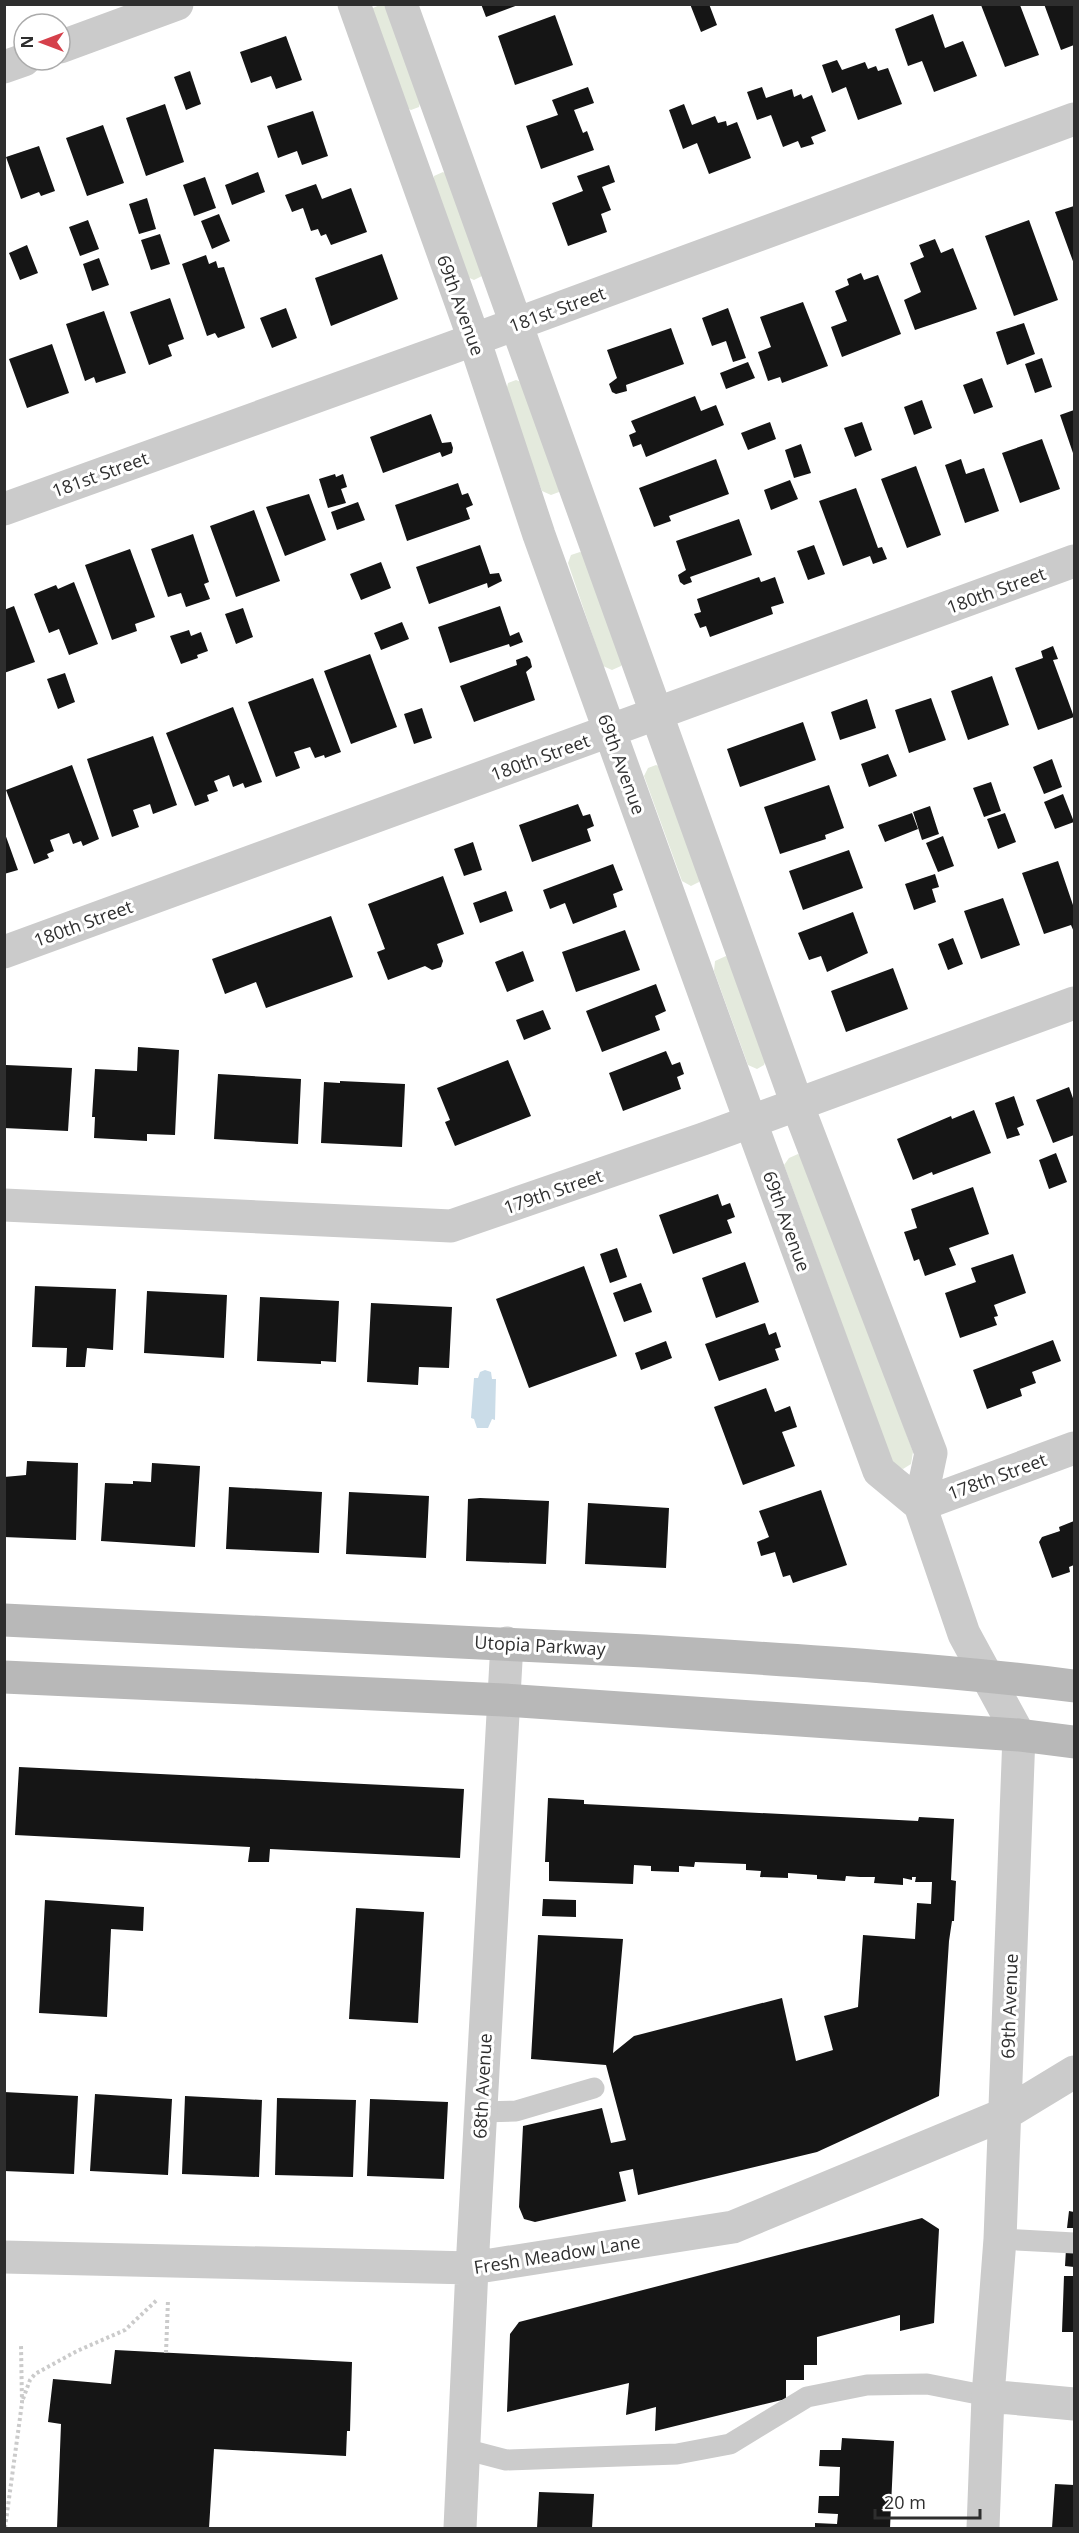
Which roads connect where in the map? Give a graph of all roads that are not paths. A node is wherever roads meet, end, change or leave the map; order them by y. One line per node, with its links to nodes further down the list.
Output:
1 (177, 4): 4 (street)
2 (354, 4): 7 (street, 69th Avenue)
3 (401, 4): 6 (street)
4 (72, 43)
5 (1074, 119): 8 (street, 181st Street)
6 (446, 132): 7 (street); 8 (street)
7 (404, 145): 9 (street, 69th Avenue)
8 (515, 324): 9 (street, 181st Street); 11 (street)
9 (474, 339): 10 (street, 181st Street); 12 (street, 69th Avenue)
10 (4, 509)
11 (585, 517): 12 (street); 14 (street)
12 (540, 536): 15 (street, 69th Avenue)
13 (1074, 561): 14 (street, 180th Street)
14 (658, 714): 15 (street, 180th Street); 16 (street)
15 (610, 731): 17 (street, 69th Avenue); 18 (street, 180th Street)
16 (726, 904): 17 (street); 20 (street)
17 (679, 922): 21 (street, 69th Avenue)
18 (4, 952)
19 (1074, 1003): 20 (street, 179th Street)
20 (797, 1104): 21 (street, 179th Street); 24 (street)
21 (750, 1120): 22 (street, 179th Street); 24 (street, 69th Avenue)
22 (4, 1205)
23 (1074, 1448): 24 (street, 178th Street)
24 (920, 1505): 27 (street, 69th Avenue)
25 (4, 1620): 26 (main road, Utopia Parkway)
26 (507, 1643): 27 (main road, Utopia Parkway); 30 (street, 68th Avenue)
27 (987, 1675): 29 (main road, Utopia Parkway); 31 (street, 69th Avenue)
28 (4, 1677): 30 (main road)
29 (1074, 1686)
30 (504, 1700): 31 (main road); 35 (street, 68th Avenue)
31 (1018, 1735): 32 (main road); 36 (street, 69th Avenue)
32 (1074, 1742)
33 (1074, 2072): 36 (street, Fresh Meadow Lane)
34 (594, 2088): 35 (lane)
35 (481, 2112): 40 (street, 68th Avenue)
36 (1005, 2114): 37 (street, 69th Avenue); 40 (street, Fresh Meadow Lane)
37 (1000, 2239): 38 (lane); 41 (street, 69th Avenue)
38 (1074, 2243)
39 (4, 2257): 40 (street, Fresh Meadow Lane)
40 (472, 2268): 43 (street, 68th Avenue)
41 (988, 2396): 42 (street); 43 (lane); 45 (street, 69th Avenue)
42 (1074, 2403)
43 (464, 2449): 44 (street, 68th Avenue)
44 (460, 2529)
45 (983, 2529)

